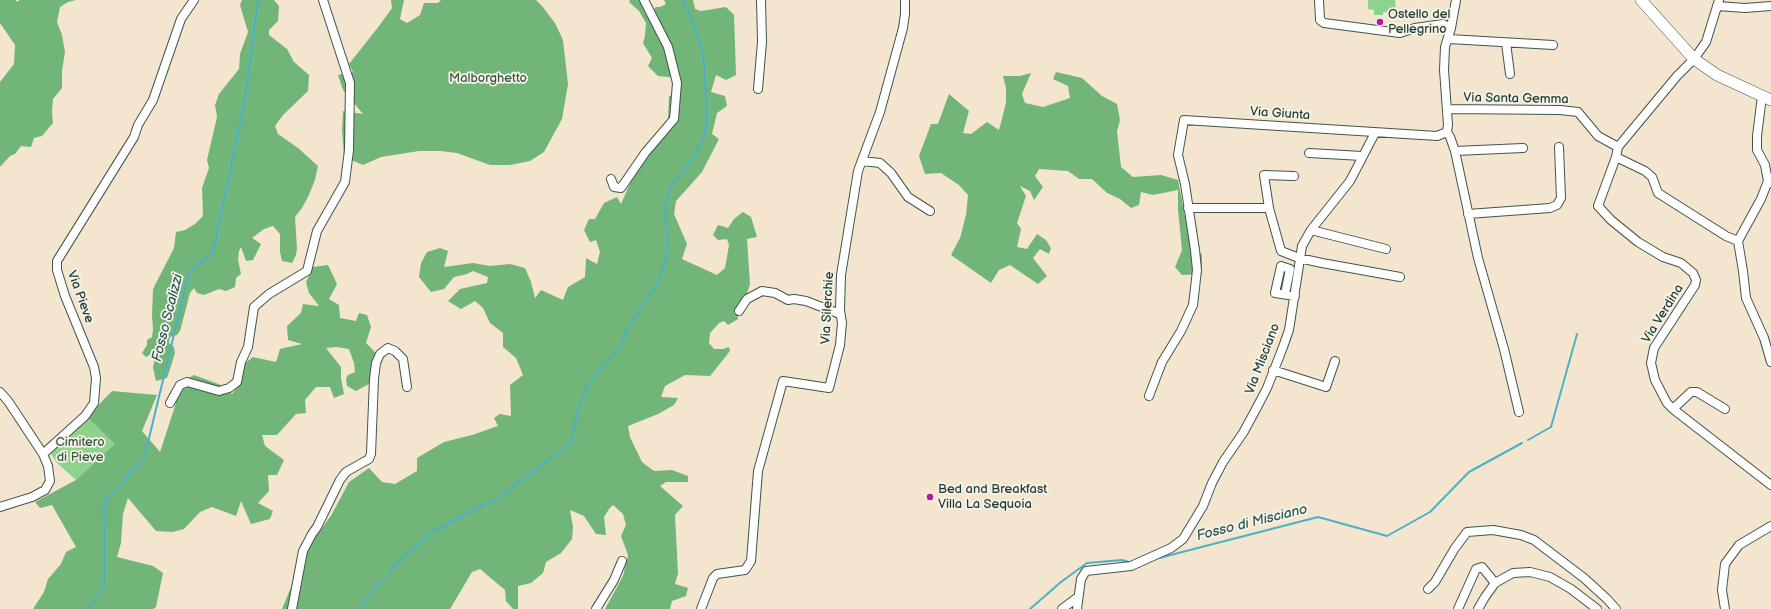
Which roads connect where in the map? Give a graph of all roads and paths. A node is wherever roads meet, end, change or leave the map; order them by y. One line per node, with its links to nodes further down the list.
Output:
1 (194, 0): 56 (street, Via Pieve)
2 (323, 0): 52 (street)
3 (644, 0): 31 (street)
4 (761, 0): 17 (street)
5 (905, 0): 29 (street, Via Silerchie)
6 (1319, 0): 11 (street)
7 (1456, 0): 11 (street)
8 (1641, 0): 15 (street)
9 (1718, 3): 10 (street); 15 (street, Via Verdina)
10 (1771, 6)
11 (1451, 28): 12 (street)
12 (1449, 39): 13 (street); 19 (street)
13 (1506, 43): 14 (street); 16 (street)
14 (1553, 45)
15 (1694, 59): 18 (street); 23 (street, Via Verdina)
16 (1510, 74)
17 (758, 89)
18 (1766, 98): 32 (street)
19 (1448, 109): 20 (street); 23 (street, Via Santa Gemma)
20 (1447, 132): 21 (street); 25 (street)
21 (1375, 133): 27 (street, Via Misciano); 33 (street, Via Giunta)
22 (1559, 147): 36 (street)
23 (1618, 147): 28 (street, Via Verdina)
24 (1523, 148): 25 (street)
25 (1455, 151): 36 (street)
26 (1309, 153): 27 (street)
27 (1362, 156): 37 (street, Via Misciano)
28 (1616, 157): 38 (street); 53 (street, Via Verdina)
29 (862, 161): 35 (street); 45 (street, Via Silerchie)
30 (1294, 176): 34 (street)
31 (611, 179)
32 (1770, 182): 38 (street)
33 (1188, 208): 34 (street); 51 (street)
34 (1269, 208): 40 (street)
35 (930, 211)
36 (1468, 214): 55 (street)
37 (1311, 230): 39 (street); 40 (street, Via Misciano)
38 (1738, 241): 47 (street)
39 (1386, 249)
40 (1299, 258): 41 (street); 43 (street, Via Misciano)
41 (1400, 277)
42 (1285, 294): 43 (street)
43 (1295, 296): 48 (street, Via Misciano)
44 (739, 311): 45 (street)
45 (840, 314): 66 (street, Via Silerchie)
46 (1335, 361): 48 (street)
47 (1771, 362)
48 (1273, 370): 63 (street, Via Misciano)
49 (407, 387): 64 (street)
50 (0, 392): 56 (street)
51 (1149, 396)
52 (170, 403)
53 (1673, 409): 54 (street); 57 (street, Via Verdina)
54 (1725, 409)
55 (1519, 412)
56 (43, 454): 58 (street)
57 (1771, 485)
58 (0, 507)
59 (1771, 526): 73 (street)
60 (622, 562): 65 (street)
61 (1495, 583): 69 (street); 70 (street); 71 (street)
62 (1428, 589): 72 (street)
63 (1078, 596): 67 (street); 68 (street, Via Misciano)
64 (292, 609)
65 (596, 609)
66 (701, 609)
67 (1062, 609)
68 (1077, 609)
69 (1458, 609)
70 (1478, 609)
71 (1597, 609)
72 (1616, 609)
73 (1725, 609)

